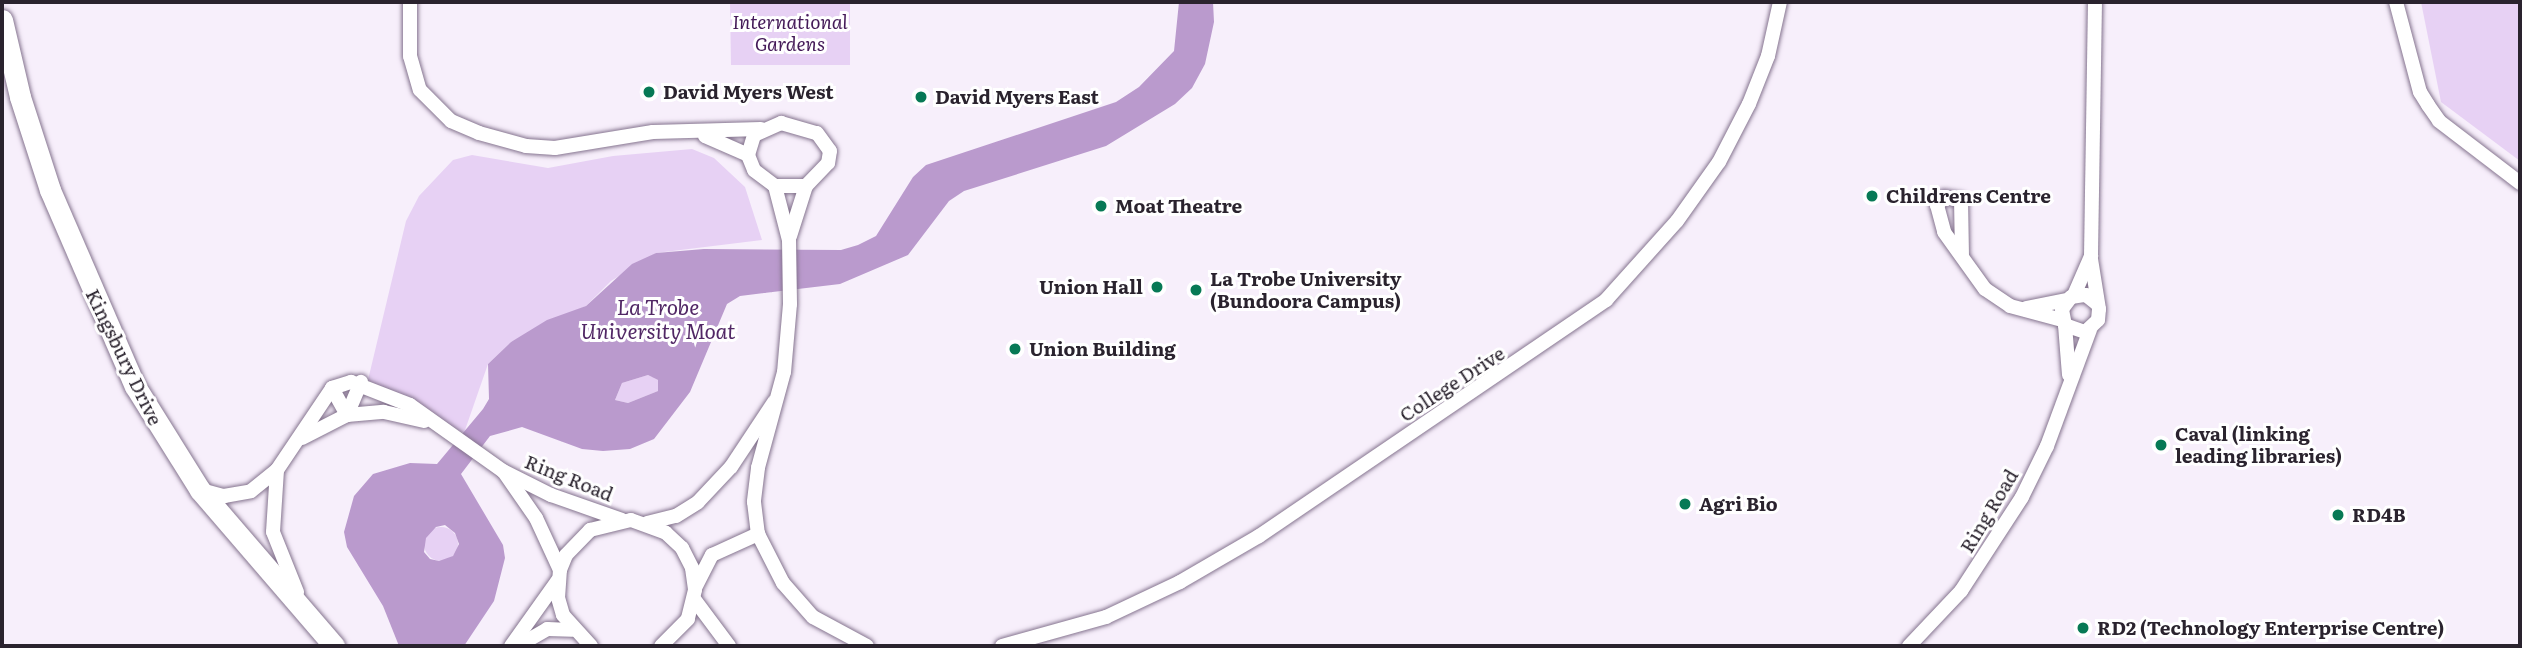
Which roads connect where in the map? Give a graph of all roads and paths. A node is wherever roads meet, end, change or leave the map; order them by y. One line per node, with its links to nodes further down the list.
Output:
1 (410, 2): 7 (street)
2 (1780, 2): 44 (street, College Drive)
3 (2095, 2): 14 (street)
4 (2396, 2): 9 (street)
5 (2, 20): 29 (main road, Kingsbury Drive)
6 (761, 129): 7 (street); 8 (street); 11 (street)
7 (680, 130): 8 (street)
8 (748, 155): 10 (street)
9 (2520, 183)
10 (775, 186): 11 (street); 12 (street)
11 (806, 186): 12 (street)
12 (789, 240): 23 (street)
13 (1962, 256): 17 (street)
14 (2091, 256): 15 (street); 16 (street)
15 (2070, 298): 16 (street); 17 (street); 18 (street)
16 (2096, 303): 19 (street)
17 (2021, 308): 18 (street)
18 (2064, 322): 19 (street); 20 (street, Ring Road)
19 (2090, 330): 20 (street, Ring Road)
20 (2069, 377): 45 (street, Ring Road)
21 (361, 382): 22 (street); 24 (street); 25 (street, Ring Road)
22 (332, 388): 24 (street); 26 (street, Ring Road)
23 (775, 401): 31 (street); 32 (street)
24 (347, 415): 25 (street, Ring Road); 26 (street, Ring Road)
25 (445, 429): 28 (street, Ring Road)
26 (298, 440): 27 (street, Ring Road)
27 (277, 470): 29 (street, Ring Road); 35 (street)
28 (503, 471): 30 (street, Ring Road); 33 (street, Ring Road)
29 (200, 489): 35 (main road, Kingsbury Drive)
30 (622, 520): 31 (street, Ring Road); 33 (street)
31 (646, 523): 34 (street)
32 (758, 534): 34 (street); 43 (street)
33 (559, 575): 36 (street, Ring Road); 38 (street)
34 (695, 594): 41 (street); 42 (street)
35 (315, 627): 37 (main road, Kingsbury Drive)
36 (572, 630): 39 (street); 40 (street)
37 (334, 646)
38 (510, 646)
39 (519, 646)
40 (591, 646)
41 (662, 646)
42 (729, 646)
43 (867, 646)
44 (1002, 646)
45 (1909, 646)

